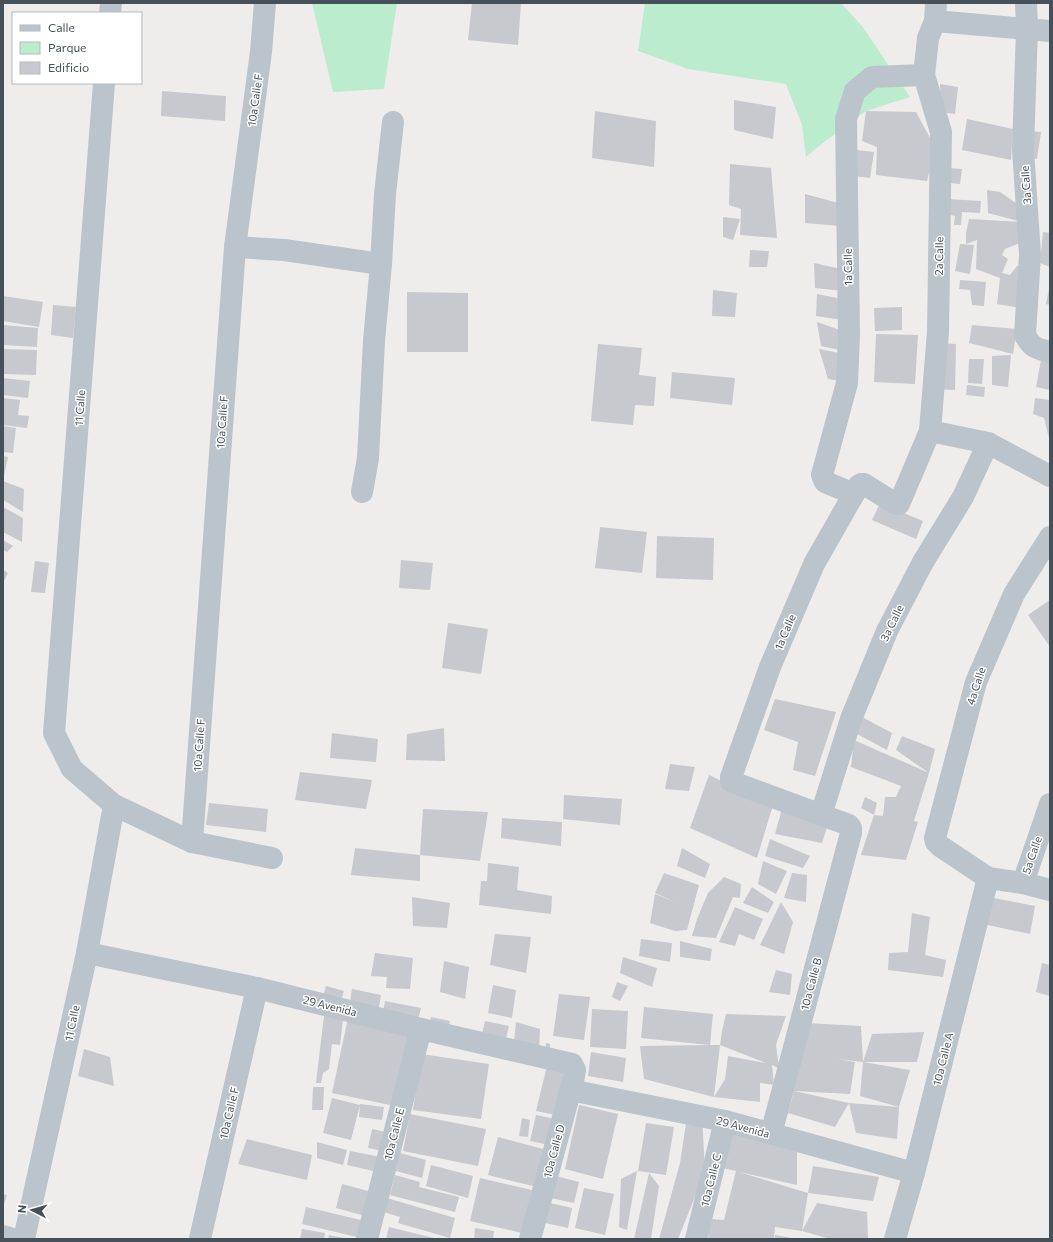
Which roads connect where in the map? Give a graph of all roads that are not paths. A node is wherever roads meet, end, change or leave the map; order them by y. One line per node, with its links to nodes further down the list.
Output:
1 (265, 3): 9 (street, 10a Calle F)
2 (1026, 3): 4 (street, 3a Calle)
3 (936, 12): 4 (street); 6 (street, 2a Calle)
4 (1027, 29): 5 (street); 11 (street, 3a Calle)
5 (1050, 31)
6 (924, 75): 12 (street, 2a Calle); 15 (street, 1a Calle)
7 (104, 84): 19 (street, 11 Calle)
8 (393, 122): 10 (street)
9 (235, 247): 10 (street); 21 (street, 10a Calle F)
10 (381, 264): 16 (street)
11 (1050, 352)
12 (930, 431): 13 (street); 15 (street, 2a Calle)
13 (988, 444): 14 (street); 20 (street, 3a Calle)
14 (1050, 476)
15 (859, 489): 20 (street, 1a Calle)
16 (362, 492)
17 (1050, 537): 23 (street, 4a Calle)
18 (1050, 804): 24 (street, 5a Calle)
19 (114, 806): 21 (street); 26 (street, 11 Calle)
20 (821, 815): 32 (street, 10a Calle B)
21 (192, 842): 22 (street)
22 (272, 858)
23 (988, 878): 24 (street); 33 (street, 10a Calle A)
24 (1023, 883): 25 (street)
25 (1050, 890)
26 (87, 953): 27 (street, 29 Avenida); 36 (street, 11 Calle)
27 (257, 988): 28 (street, 29 Avenida); 37 (street, 10a Calle F)
28 (421, 1029): 29 (street, 29 Avenida); 38 (street, 10a Calle E)
29 (572, 1064): 30 (street, 10a Calle D)
30 (570, 1090): 31 (street, 29 Avenida); 39 (street, 10a Calle D)
31 (725, 1121): 32 (street, 29 Avenida); 40 (street, 10a Calle C)
32 (771, 1134): 33 (street, 29 Avenida)
33 (914, 1173): 41 (street, 10a Calle A)
34 (3, 1236): 35 (street)
35 (13, 1239)
36 (24, 1239)
37 (200, 1239)
38 (367, 1239)
39 (530, 1239)
40 (696, 1239)
41 (895, 1239)

